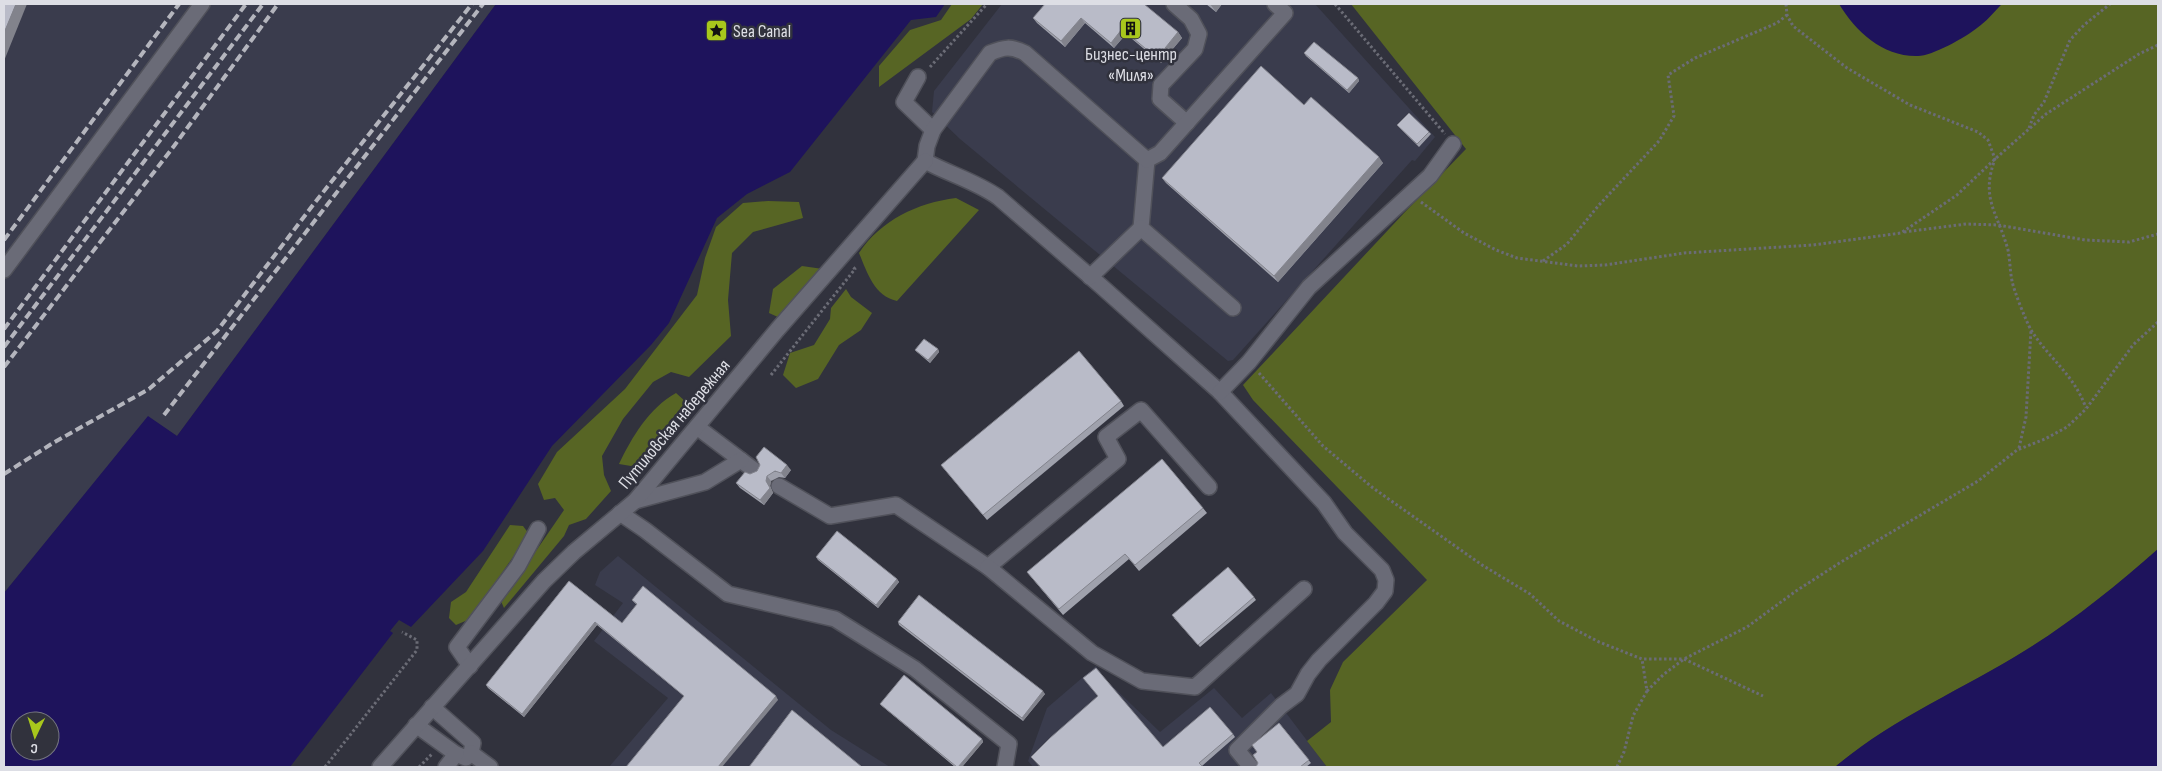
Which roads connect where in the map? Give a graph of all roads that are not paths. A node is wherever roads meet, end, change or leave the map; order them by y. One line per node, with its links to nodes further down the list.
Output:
1 (202, 4): 11 (street)
2 (1174, 4): 5 (street)
3 (1275, 4): 5 (street)
4 (918, 77): 6 (street)
5 (1187, 123): 8 (street)
6 (932, 130): 8 (street); 9 (street)
7 (1453, 144): 14 (street)
8 (1147, 160): 10 (street)
9 (925, 161): 12 (street); 15 (street, Путиловская набережная)
10 (1141, 228): 12 (street); 13 (street)
11 (4, 270)
12 (1090, 277): 14 (street)
13 (1233, 308)
14 (1220, 392): 33 (street)
15 (697, 427): 16 (street); 20 (street, Путиловская набережная)
16 (741, 460): 17 (street); 20 (street)
17 (754, 470)
18 (779, 486): 23 (street)
19 (1209, 487): 23 (street)
20 (635, 502): 21 (street, Путиловская набережная)
21 (620, 513): 25 (street, Путиловская набережная); 32 (street)
22 (538, 529): 25 (street)
23 (988, 567): 24 (street)
24 (1304, 589)
25 (470, 666): 26 (street, Путиловская набережная)
26 (432, 707): 27 (street, Путиловская набережная); 28 (street)
27 (416, 725): 28 (street); 29 (street, Путиловская набережная)
28 (464, 754): 30 (street); 31 (street)
29 (380, 767)
30 (446, 767)
31 (490, 767)
32 (1006, 767)
33 (1251, 767)

